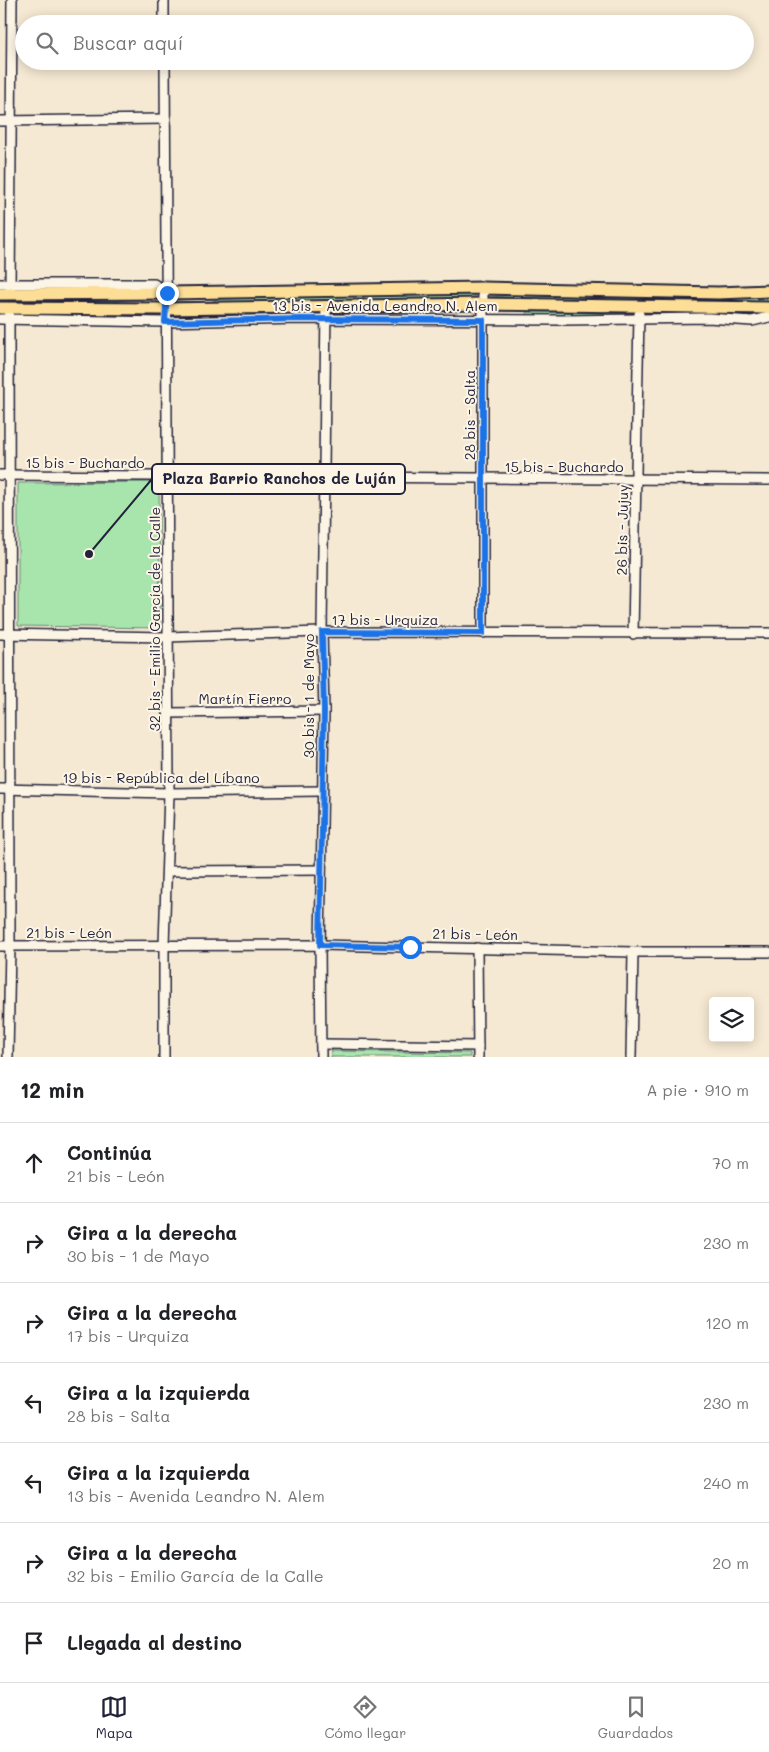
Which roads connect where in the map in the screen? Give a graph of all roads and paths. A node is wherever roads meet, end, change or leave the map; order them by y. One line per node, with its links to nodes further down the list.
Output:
1 (12, 0): 7 (street)
2 (164, 0): 3 (street)
3 (164, 15)
4 (165, 70): 5 (street, 32 bis - Emilio García de la Calle)
5 (166, 119): 7 (street); 11 (street, 32 bis - Emilio García de la Calle)
6 (0, 121): 7 (street)
7 (11, 121): 9 (street)
8 (483, 288): 10 (main road, 13 bis - Avenida Leandro N. Alem); 11 (main road, 13 bis - Avenida Leandro N. Alem); 12 (street, 28 bis - Salta)
9 (5, 289): 11 (main road, 13 bis - Avenida Leandro N. Alem)
10 (769, 291)
11 (167, 293): 16 (street, 32 bis - Emilio García de la Calle)
12 (483, 304): 13 (main road, 13 bis - Avenida Leandro N. Alem); 14 (main road, 13 bis - Avenida Leandro N. Alem); 21 (street, 28 bis - Salta)
13 (326, 306): 16 (main road, 13 bis - Avenida Leandro N. Alem); 19 (street, 30 bis - 1 de Mayo)
14 (639, 307): 15 (main road, 13 bis - Avenida Leandro N. Alem); 20 (street, 26 bis - Jujuy)
15 (769, 308)
16 (165, 309): 17 (main road, 13 bis - Avenida Leandro N. Alem); 22 (street, 32 bis - Emilio García de la Calle)
17 (4, 314): 22 (street, 13 bis - Avenida Leandro N. Alem); 24 (street)
18 (769, 317): 20 (street, 13 bis - Avenida Leandro N. Alem)
19 (326, 319): 21 (street, 13 bis - Avenida Leandro N. Alem); 22 (street, 13 bis - Avenida Leandro N. Alem); 26 (street, 30 bis - 1 de Mayo)
20 (638, 319): 21 (street, 13 bis - Avenida Leandro N. Alem); 28 (street, 26 bis - Jujuy)
21 (483, 320): 27 (street, 28 bis - Salta)
22 (165, 322): 25 (street, 32 bis - Emilio García de la Calle)
23 (0, 475): 24 (street, 15 bis - Buchardo)
24 (10, 475): 25 (street, 15 bis - Buchardo); 34 (street)
25 (167, 476): 26 (street, 15 bis - Buchardo); 36 (street, 32 bis - Emilio García de la Calle)
26 (323, 478): 27 (street, 15 bis - Buchardo); 30 (street, 30 bis - 1 de Mayo)
27 (482, 479): 28 (street, 15 bis - Buchardo); 31 (street, 28 bis - Salta)
28 (636, 479): 29 (street, 15 bis - Buchardo); 35 (street, 26 bis - Jujuy)
29 (769, 480)
30 (322, 632): 31 (street, 17 bis - Urquiza); 36 (street, 17 bis - Urquiza); 37 (street, 30 bis - 1 de Mayo)
31 (483, 633): 35 (street, 17 bis - Urquiza)
32 (769, 633): 35 (street, 17 bis - Urquiza)
33 (0, 634): 34 (street, 17 bis - Urquiza)
34 (10, 634): 36 (street, 17 bis - Urquiza); 39 (street)
35 (634, 634)
36 (166, 637): 38 (street, 32 bis - Emilio García de la Calle)
37 (324, 711): 38 (street, Martín Fierro); 40 (street, 30 bis - 1 de Mayo)
38 (168, 712): 41 (street, 32 bis - Emilio García de la Calle)
39 (5, 789): 41 (street, 19 bis - República del Líbano); 47 (street)
40 (321, 791): 41 (street, 19 bis - República del Líbano); 42 (street, 30 bis - 1 de Mayo)
41 (169, 793): 43 (street, 32 bis - Emilio García de la Calle)
42 (321, 870): 43 (street); 45 (street, 30 bis - 1 de Mayo)
43 (167, 871): 44 (street, 32 bis - Emilio García de la Calle)
44 (164, 945): 45 (street, 21 bis - León); 47 (street, 21 bis - León); 54 (street, 32 bis - Emilio García de la Calle)
45 (320, 945): 48 (street, 21 bis - León); 51 (street, 30 bis - 1 de Mayo)
46 (0, 946): 47 (street, 21 bis - León)
47 (10, 946): 53 (street)
48 (477, 948): 49 (street, 21 bis - León); 52 (street)
49 (633, 952): 50 (street, 21 bis - León); 57 (street)
50 (769, 952)
51 (321, 1044): 52 (street); 55 (street, 30 bis - 1 de Mayo)
52 (478, 1046): 56 (street)
53 (8, 1057)
54 (164, 1057)
55 (321, 1057)
56 (478, 1057)
57 (631, 1057)

